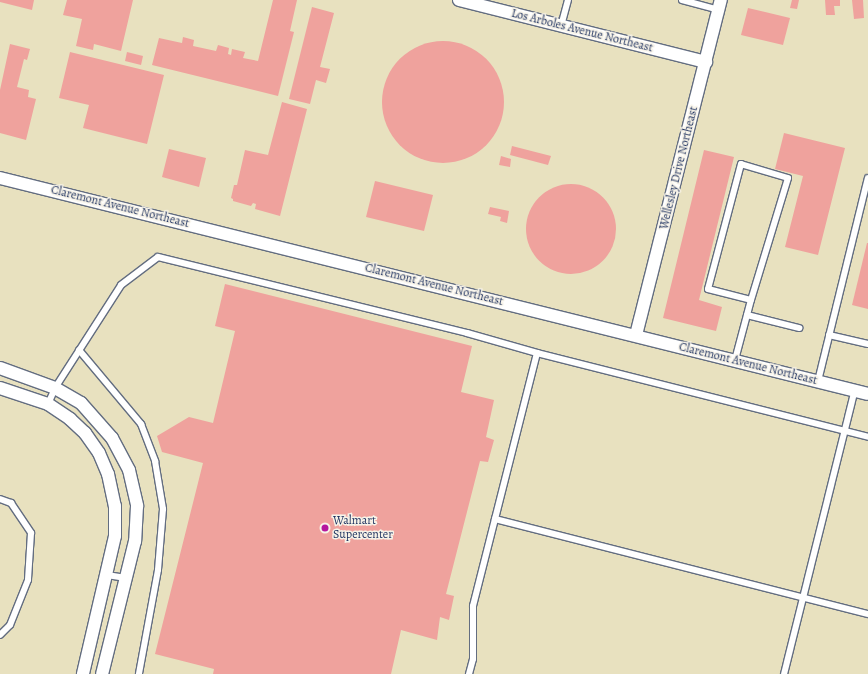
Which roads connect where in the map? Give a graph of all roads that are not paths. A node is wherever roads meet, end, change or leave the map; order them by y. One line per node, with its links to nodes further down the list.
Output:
1 (459, 0): 5 (street, Los Arboles Avenue Northeast)
2 (568, 0): 5 (lane)
3 (682, 0): 4 (lane)
4 (720, 5): 6 (street, Wellesley Drive Northeast)
5 (561, 26): 6 (street, Los Arboles Avenue Northeast)
6 (706, 62): 13 (street, Wellesley Drive Northeast)
7 (0, 178): 13 (street, Claremont Avenue Northeast)
8 (868, 178): 12 (lane)
9 (751, 300): 9 (lane); 10 (lane)
10 (747, 315): 11 (lane); 17 (lane)
11 (799, 328)
12 (830, 335): 14 (lane); 19 (lane)
13 (636, 336): 17 (street, Claremont Avenue Northeast)
14 (868, 344)
15 (79, 350): 16 (lane); 21 (lane); 36 (lane)
16 (537, 353): 25 (lane); 28 (lane)
17 (735, 360): 19 (street, Claremont Avenue Northeast)
18 (0, 368): 21 (street)
19 (818, 381): 22 (street, Claremont Avenue Northeast)
20 (0, 388): 24 (street)
21 (55, 388): 24 (lane); 30 (street)
22 (855, 390): 23 (street, Claremont Avenue Northeast); 25 (lane)
23 (868, 394)
24 (48, 404): 29 (street)
25 (845, 431): 26 (lane); 31 (lane)
26 (868, 437)
27 (0, 499): 33 (lane)
28 (495, 519): 31 (lane); 37 (lane)
29 (107, 575): 30 (lane); 34 (street)
30 (126, 578): 35 (street)
31 (803, 598): 32 (lane); 38 (lane)
32 (868, 614)
33 (0, 635)
34 (83, 674)
35 (102, 674)
36 (139, 674)
37 (470, 674)
38 (784, 674)

